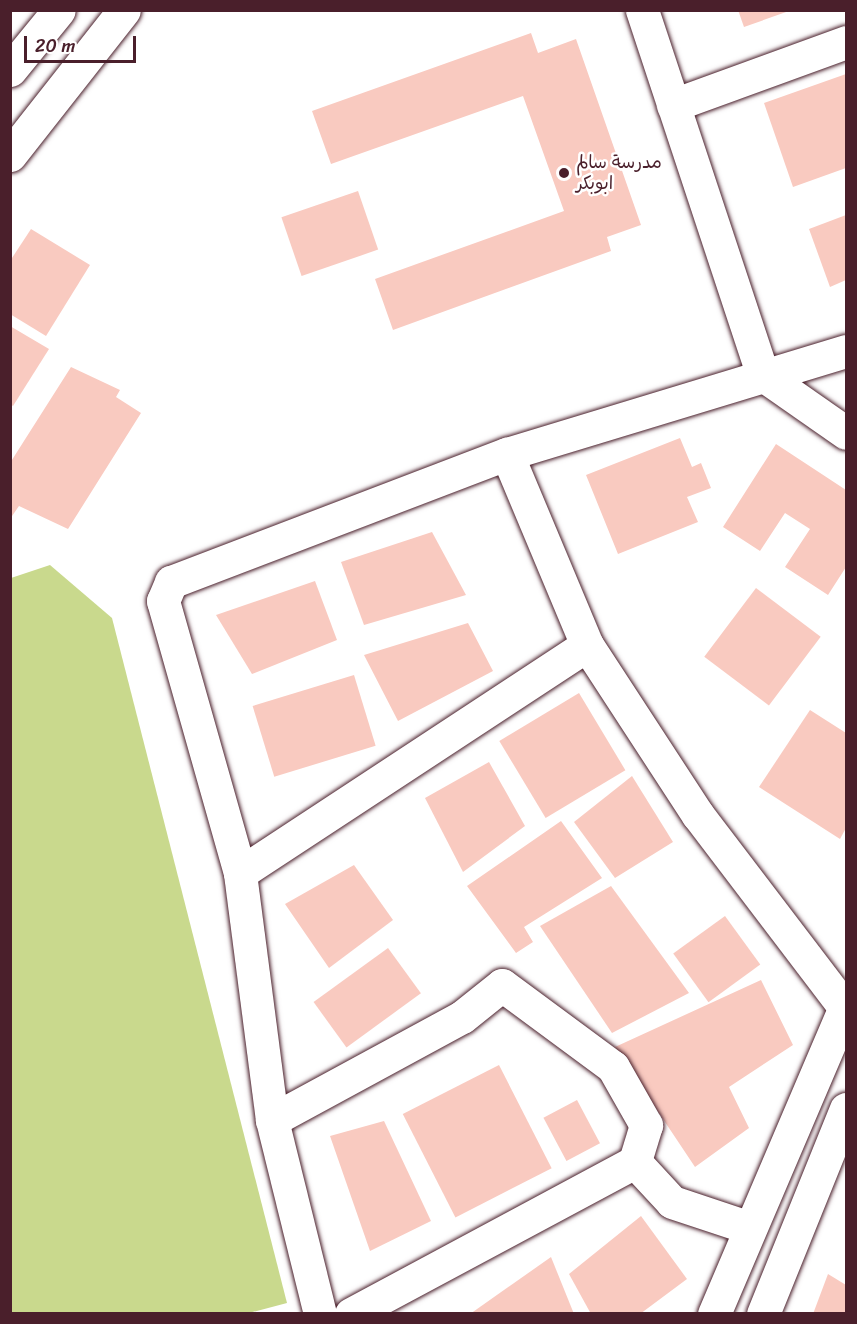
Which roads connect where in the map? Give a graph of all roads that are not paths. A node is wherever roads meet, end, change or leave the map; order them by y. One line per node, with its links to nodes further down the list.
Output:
1 (59, 10): 5 (street)
2 (124, 10): 7 (street)
3 (642, 10): 6 (street)
4 (846, 42): 6 (street)
5 (10, 70)
6 (673, 105): 9 (street)
7 (10, 154)
8 (846, 351): 9 (street)
9 (763, 375): 10 (street); 11 (street)
10 (846, 433)
11 (507, 454): 12 (street); 13 (street)
12 (587, 645): 13 (street); 14 (street)
13 (240, 873): 16 (street)
14 (846, 1006): 18 (street)
15 (846, 1109): 22 (street)
16 (272, 1120): 17 (street); 19 (street)
17 (635, 1162): 18 (street); 20 (street)
18 (750, 1228): 21 (street)
19 (320, 1314)
20 (351, 1314)
21 (714, 1314)
22 (763, 1314)

